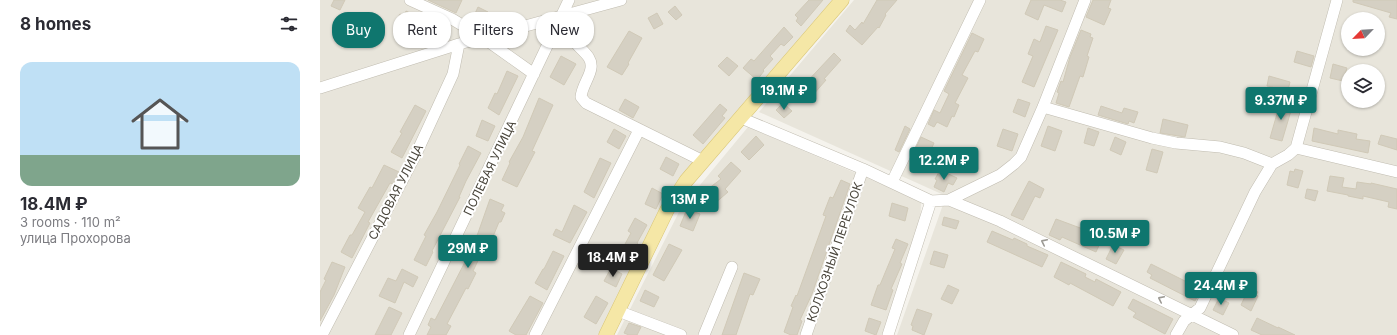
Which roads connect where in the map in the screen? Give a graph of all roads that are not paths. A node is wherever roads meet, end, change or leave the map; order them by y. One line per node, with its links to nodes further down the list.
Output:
1 (410, 0): 10 (street)
2 (570, 0): 8 (street, ПОЛЕВАЯ УЛИЦА)
3 (621, 0): 9 (street)
4 (842, 0): 18 (main road)
5 (980, 0): 25 (street)
6 (1085, 0): 17 (street)
7 (1337, 0): 20 (street)
8 (564, 12)
9 (577, 12)
10 (459, 23)
11 (459, 44): 16 (street); 31 (street, САДОВАЯ УЛИЦА)
12 (497, 48): 15 (street)
13 (547, 48): 15 (street, ПОЛЕВАЯ УЛИЦА)
14 (580, 48): 19 (street)
15 (534, 74): 32 (street, ПОЛЕВАЯ УЛИЦА)
16 (320, 88)
17 (1042, 107): 22 (street); 27 (street)
18 (740, 118): 21 (main road); 23 (street)
19 (639, 130): 21 (street); 33 (street)
20 (1296, 148): 22 (street); 24 (street)
21 (703, 161): 29 (main road)
22 (1272, 164): 30 (street)
23 (863, 169): 25 (street); 37 (street, КОЛХОЗНЫЙ ПЕРЕУЛОК)
24 (1397, 172)
25 (892, 182): 26 (street)
26 (931, 200): 27 (street); 38 (street)
27 (949, 200): 30 (street, one-way to 27)
28 (732, 267): 36 (street)
29 (618, 311): 34 (main road); 35 (street)
30 (1192, 314): 39 (street); 40 (street)
31 (322, 335)
32 (409, 335)
33 (535, 335)
34 (606, 335)
35 (681, 335)
36 (704, 335)
37 (806, 335)
38 (888, 335)
39 (1176, 335)
40 (1233, 335)

